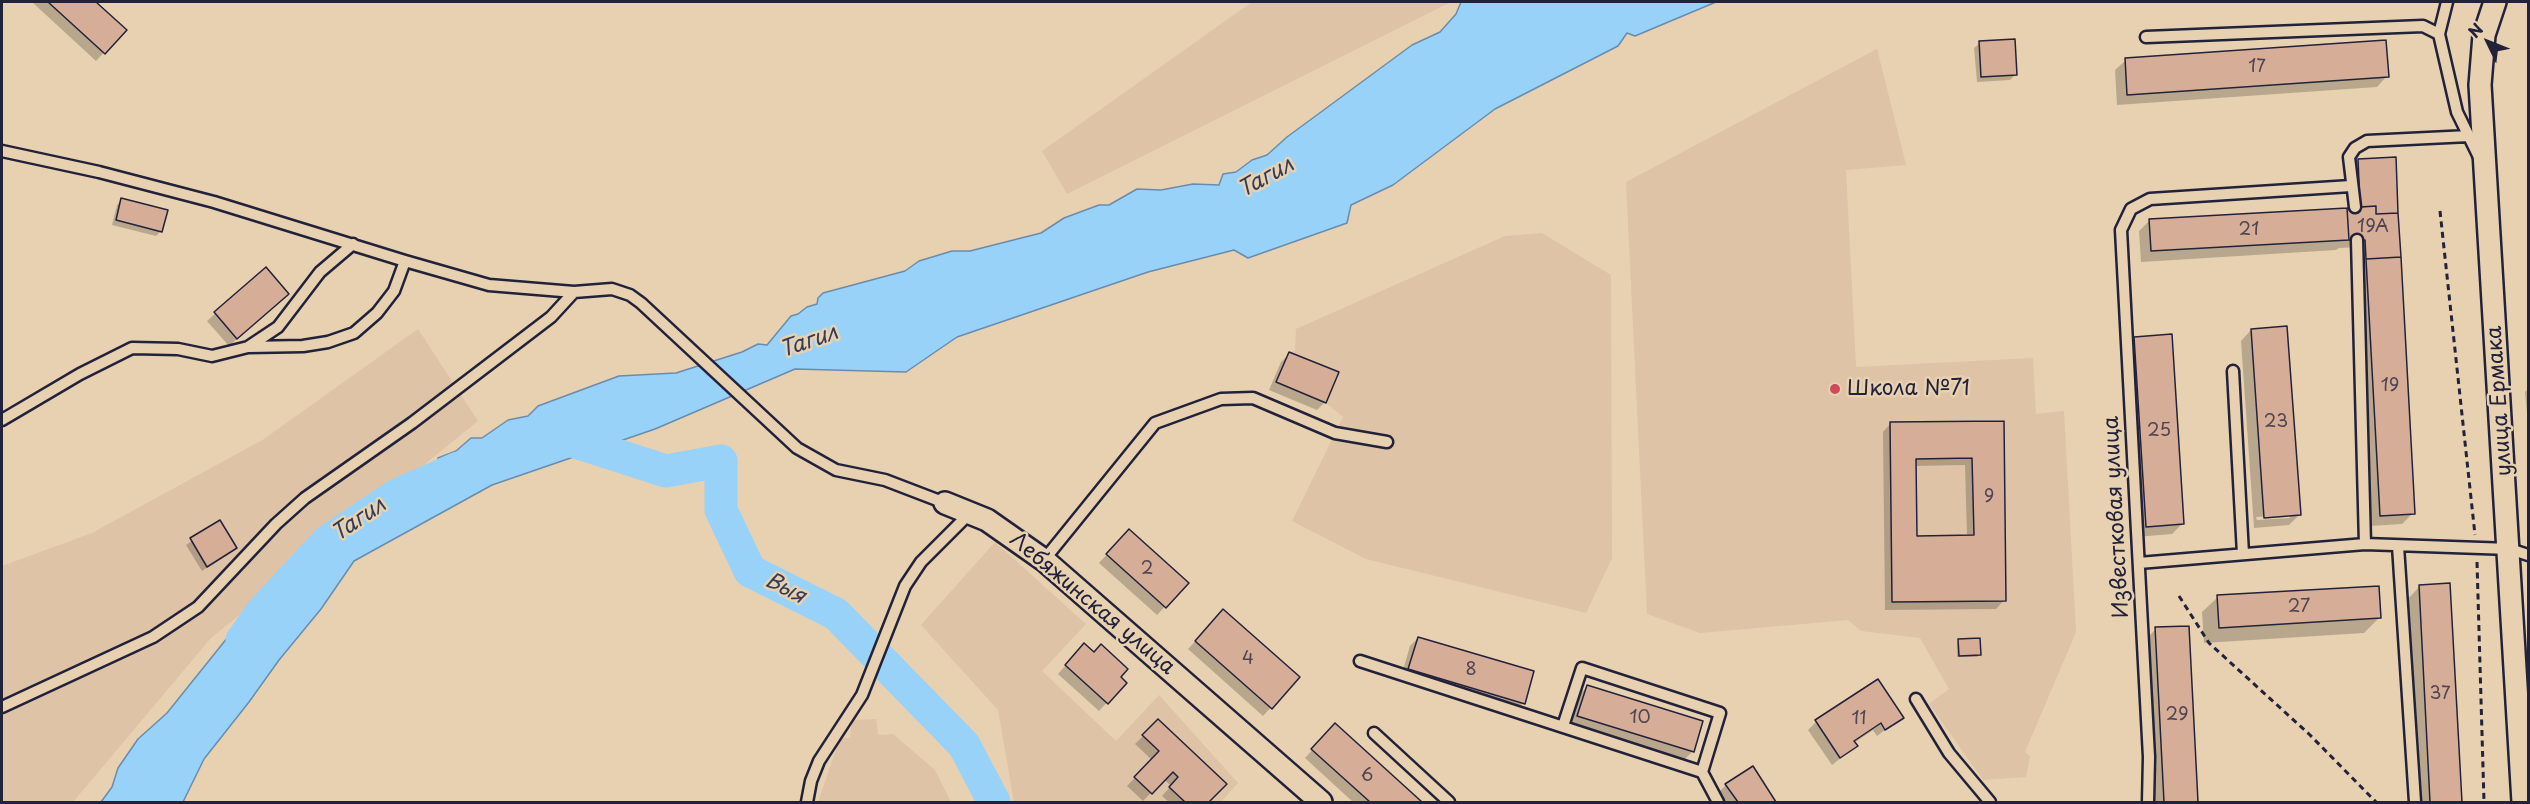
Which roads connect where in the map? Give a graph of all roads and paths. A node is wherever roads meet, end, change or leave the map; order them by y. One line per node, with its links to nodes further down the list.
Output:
1 (2447, 2): 3 (lane)
2 (2495, 2): 7 (street, улица Ермака)
3 (2439, 34): 4 (lane); 5 (lane)
4 (2146, 37)
5 (2469, 136): 7 (lane); 8 (lane)
6 (2, 151): 12 (lane, Лебяжинская улица)
7 (2486, 171): 24 (street, улица Ермака)
8 (2351, 186): 9 (lane); 27 (lane, Известковая улица)
9 (2355, 207)
10 (2440, 211): 23 (path)
11 (2357, 240): 21 (lane)
12 (353, 244): 13 (lane, Лебяжинская улица); 15 (lane)
13 (405, 261): 14 (lane, Лебяжинская улица); 15 (lane)
14 (574, 292): 19 (lane, Лебяжинская улица); 31 (lane)
15 (248, 347): 17 (lane)
16 (2233, 371): 25 (lane)
17 (2, 420)
18 (1387, 442): 26 (lane)
19 (945, 502): 20 (street, Лебяжинская улица)
20 (970, 513): 26 (street, Лебяжинская улица); 35 (lane)
21 (2365, 544): 22 (lane); 25 (lane)
22 (2398, 546): 23 (lane); 42 (lane)
23 (2476, 549): 24 (lane); 43 (path)
24 (2519, 552): 44 (street, улица Ермака)
25 (2243, 554): 27 (lane)
26 (1044, 560): 36 (street, Лебяжинская улица)
27 (2139, 563): 40 (lane, Известковая улица)
28 (2179, 596): 41 (path)
29 (1360, 661): 32 (lane)
30 (1916, 699): 39 (lane)
31 (2, 707)
32 (1563, 726): 34 (lane); 34 (lane)
33 (1374, 733): 37 (lane)
34 (1702, 772): 38 (lane)
35 (807, 802)
36 (1321, 802)
37 (1449, 802)
38 (1718, 802)
39 (1990, 802)
40 (2148, 802)
41 (2376, 802)
42 (2415, 802)
43 (2484, 802)
44 (2523, 802)

